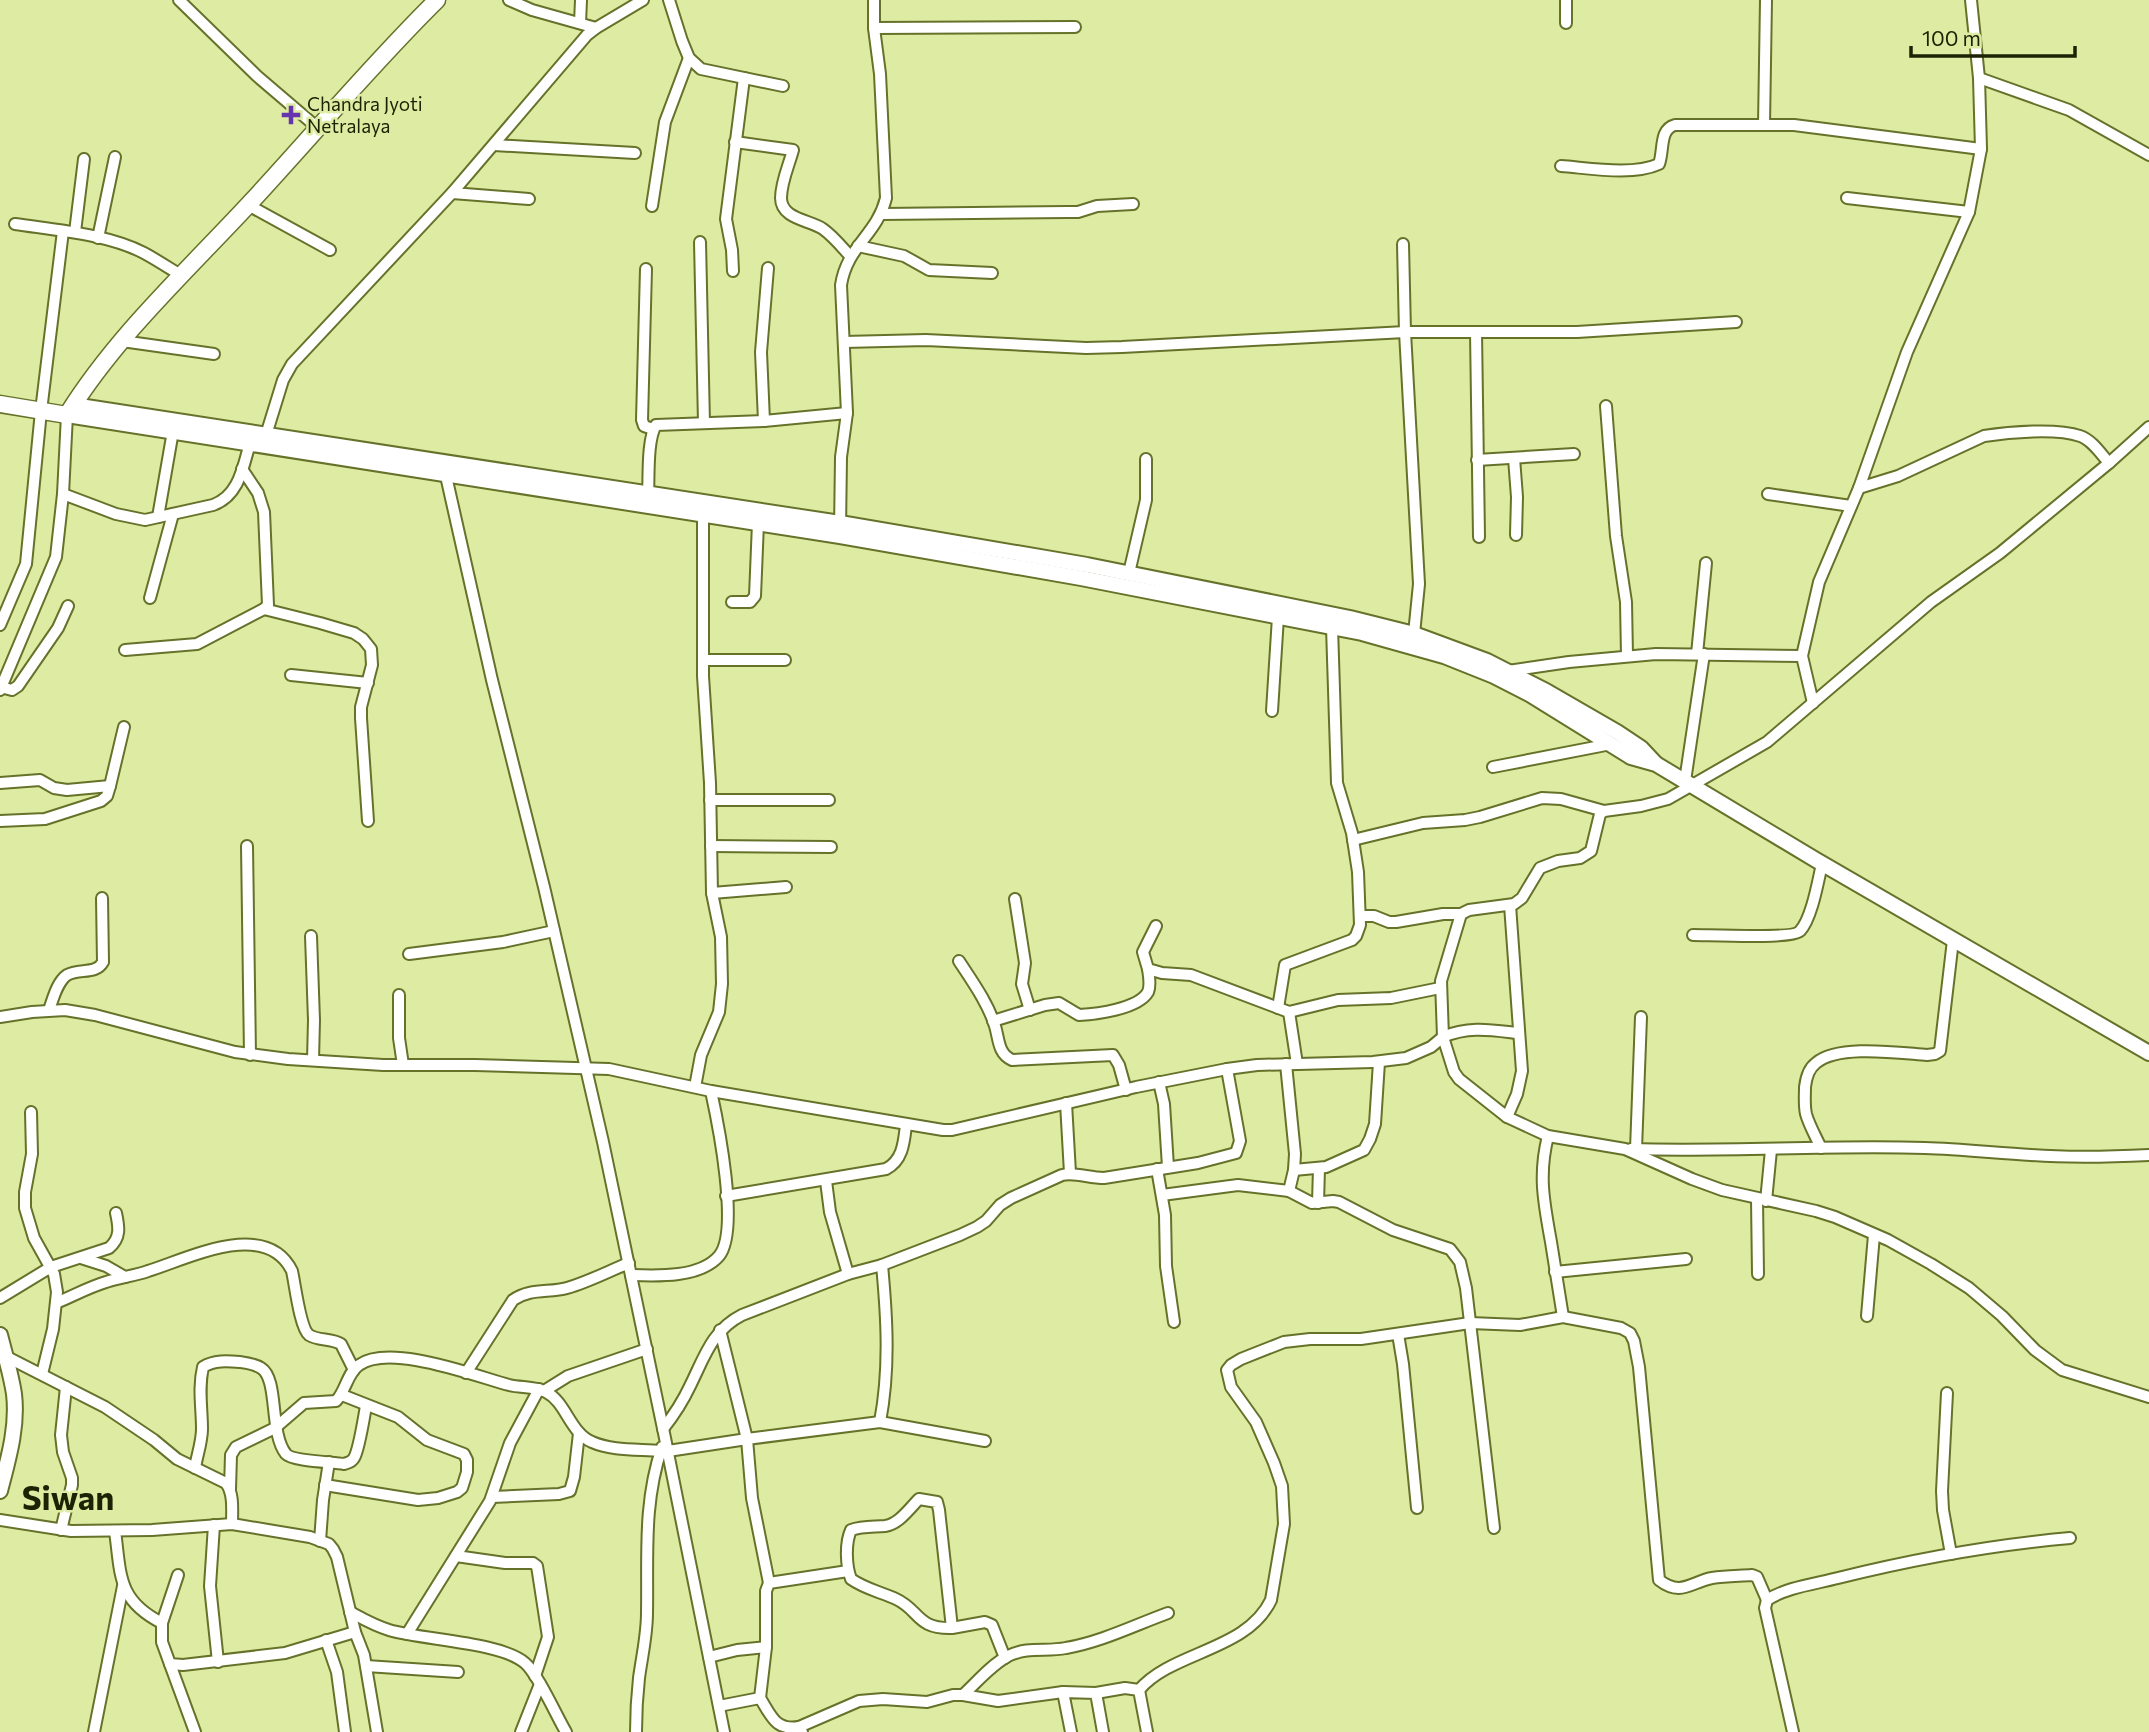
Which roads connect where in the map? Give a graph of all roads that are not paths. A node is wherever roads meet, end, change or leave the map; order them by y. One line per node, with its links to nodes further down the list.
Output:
1 (179, 0): 21 (street)
2 (437, 0): 21 (highway)
3 (509, 0): 11 (street)
4 (581, 0): 11 (street)
5 (643, 0): 14 (street)
6 (669, 0): 16 (street)
7 (874, 0): 15 (street)
8 (1566, 0): 12 (street)
9 (1766, 0): 20 (street)
10 (1971, 0): 18 (street)
11 (580, 23): 14 (street)
12 (1566, 23)
13 (1075, 27): 15 (street)
14 (596, 28): 23 (street)
15 (874, 28): 37 (street)
16 (689, 58): 17 (street); 35 (street)
17 (744, 78): 19 (street); 22 (street)
18 (1979, 78): 24 (street); 26 (street)
19 (783, 86)
20 (1764, 125): 24 (street); 29 (street)
21 (319, 128): 34 (highway)
22 (735, 142): 45 (street); 48 (street)
23 (494, 145): 25 (street); 30 (street)
24 (1982, 149): 36 (street)
25 (635, 153)
26 (2149, 155)
27 (115, 157): 40 (street)
28 (84, 159): 39 (street)
29 (1561, 166)
30 (452, 193): 32 (street); 68 (street)
31 (1847, 198): 36 (street)
32 (529, 199)
33 (1133, 204): 37 (street)
34 (248, 205): 44 (street); 50 (highway)
35 (652, 206)
36 (1969, 212): 77 (street)
37 (882, 214): 43 (street)
38 (15, 224): 39 (street)
39 (69, 231): 40 (street); 59 (street)
40 (98, 239): 50 (street)
41 (700, 242): 64 (street)
42 (1403, 244): 52 (street)
43 (858, 246): 45 (street); 49 (street)
44 (330, 250)
45 (850, 256): 55 (street)
46 (768, 268): 63 (street)
47 (646, 269): 66 (street)
48 (733, 271)
49 (992, 272)
50 (182, 276): 54 (highway)
51 (1736, 322): 53 (street)
52 (1405, 332): 53 (street); 55 (street); 98 (street)
53 (1476, 332): 73 (street)
54 (122, 341): 56 (street); 61 (highway)
55 (844, 342): 62 (street)
56 (214, 354)
57 (0, 394): 59 (highway)
58 (0, 404): 59 (highway)
59 (41, 406): 61 (highway); 96 (street)
60 (1606, 406): 101 (street)
61 (70, 410): 67 (main road); 68 (main road); 78 (street)
62 (848, 413): 63 (street); 86 (street)
63 (764, 421): 64 (street)
64 (704, 423): 66 (street)
65 (2149, 427): 74 (street)
66 (653, 429): 80 (street)
67 (173, 432): 69 (main road); 84 (street)
68 (266, 435): 76 (main road)
69 (250, 443): 75 (street); 76 (main road)
70 (1574, 454): 71 (street)
71 (1514, 458): 73 (street); 87 (street)
72 (1146, 459): 90 (street)
73 (1477, 460): 88 (street)
74 (2109, 463): 77 (street); 109 (street)
75 (243, 469): 82 (street); 94 (street)
76 (444, 469): 80 (main road); 83 (main road); 136 (street)
77 (1859, 488): 81 (street)
78 (63, 494): 84 (street); 108 (street)
79 (1768, 494): 81 (street)
80 (648, 495): 86 (main road)
81 (1851, 506): 102 (street)
82 (173, 514): 84 (street); 91 (street)
83 (703, 515): 85 (main road); 103 (street)
84 (158, 517)
85 (758, 523): 86 (main road); 92 (street)
86 (840, 530): 90 (main road); 95 (main road)
87 (1516, 536)
88 (1479, 537)
89 (1706, 563): 100 (street)
90 (1129, 573): 98 (main road)
91 (150, 598)
92 (732, 602)
93 (68, 606): 108 (street)
94 (264, 609): 99 (street); 107 (street)
95 (1278, 617): 97 (main road); 110 (street)
96 (0, 625)
97 (1332, 627): 112 (main road); 123 (street)
98 (1413, 634): 105 (main road)
99 (125, 650)
100 (1700, 654): 101 (street); 102 (street); 116 (street)
101 (1627, 656): 105 (street)
102 (1802, 656): 109 (street)
103 (704, 660): 104 (street); 118 (street)
104 (785, 660)
105 (1508, 671): 113 (main road)
106 (291, 675): 107 (street)
107 (368, 683): 122 (street)
108 (1, 689)
109 (1813, 704): 116 (street)
110 (1272, 711)
111 (124, 727): 117 (street)
112 (1611, 744): 113 (main road); 114 (street)
113 (1656, 764): 116 (main road)
114 (1493, 767)
115 (0, 783): 117 (street)
116 (1689, 783): 120 (street); 127 (main road)
117 (110, 786): 121 (street)
118 (710, 800): 119 (street); 125 (street)
119 (829, 800)
120 (1604, 811): 123 (street); 132 (street)
121 (0, 821)
122 (368, 821)
123 (1353, 841): 134 (street)
124 (247, 846): 154 (street)
125 (711, 846): 126 (street); 129 (street)
126 (831, 846)
127 (1822, 864): 137 (street); 139 (main road)
128 (786, 887): 129 (street)
129 (712, 892): 162 (street)
130 (102, 898): 145 (street)
131 (1015, 899): 146 (street)
132 (1510, 905): 133 (street); 151 (street)
133 (1461, 914): 134 (street); 143 (street)
134 (1360, 916): 147 (street)
135 (1156, 926): 142 (street)
136 (554, 930): 140 (street); 159 (street)
137 (1693, 935)
138 (311, 936): 155 (street)
139 (1953, 940): 153 (main road); 170 (street)
140 (409, 954)
141 (959, 961): 150 (street)
142 (1148, 969): 146 (street); 147 (street)
143 (1440, 988): 147 (street); 152 (street)
144 (399, 995): 158 (street)
145 (49, 1010): 148 (street); 154 (street)
146 (1030, 1010): 150 (street)
147 (1284, 1010): 157 (street)
148 (0, 1017)
149 (1641, 1017): 171 (street)
150 (993, 1021): 163 (street)
151 (1517, 1033): 152 (street); 167 (street)
152 (1443, 1037): 156 (street); 167 (street)
153 (2149, 1053)
154 (250, 1055): 155 (street)
155 (313, 1060): 158 (street)
156 (1379, 1062): 157 (street); 175 (street)
157 (1292, 1064): 160 (street); 176 (street)
158 (403, 1065): 159 (street)
159 (586, 1068): 162 (street); 188 (street)
160 (1227, 1069): 161 (street); 174 (street)
161 (1159, 1082): 163 (street); 174 (street)
162 (695, 1087): 164 (street)
163 (1126, 1090): 165 (street)
164 (711, 1091): 168 (street); 181 (street)
165 (1066, 1103): 168 (street); 177 (street)
166 (31, 1112): 190 (street)
167 (1507, 1116): 169 (street)
168 (906, 1125): 178 (street)
169 (1548, 1136): 171 (street); 191 (street)
170 (1821, 1148): 172 (street); 173 (street)
171 (1631, 1149): 172 (street); 182 (street)
172 (1771, 1150): 182 (street)
173 (2149, 1155)
174 (1163, 1168): 177 (street); 180 (street)
175 (1319, 1168): 176 (street); 183 (street)
176 (1294, 1170): 179 (street)
177 (1070, 1173): 189 (street)
178 (826, 1181): 181 (street); 192 (street)
179 (1289, 1191): 180 (street); 183 (street)
180 (1162, 1195): 200 (street)
181 (726, 1196): 194 (street)
182 (1762, 1200): 185 (street); 193 (street)
183 (1318, 1203): 201 (street)
184 (116, 1213): 186 (street)
185 (1874, 1235): 198 (street); 214 (street)
186 (81, 1258): 190 (street); 195 (street)
187 (1686, 1259): 191 (street)
188 (629, 1263): 194 (street); 208 (street)
189 (882, 1265): 192 (street); 216 (street)
190 (51, 1267): 196 (street); 197 (street)
191 (1555, 1272): 199 (street)
192 (848, 1274): 202 (street)
193 (1758, 1274)
194 (631, 1275): 205 (street)
195 (125, 1277): 197 (street); 207 (street)
196 (0, 1298)
197 (56, 1303): 209 (street)
198 (1867, 1316)
199 (1563, 1317): 201 (street); 244 (street)
200 (1174, 1322)
201 (1470, 1323): 203 (street); 233 (street)
202 (720, 1330): 219 (street); 220 (street)
203 (1398, 1334): 229 (street); 260 (street)
204 (0, 1335): 206 (main road)
205 (647, 1349): 211 (street); 219 (street)
206 (5, 1356): 209 (street); 227 (main road)
207 (354, 1370): 208 (street); 213 (street)
208 (466, 1373): 211 (street)
209 (42, 1374): 210 (street)
210 (66, 1387): 224 (street); 234 (street)
211 (542, 1390): 218 (street); 228 (street)
212 (1947, 1393): 238 (street)
213 (342, 1395): 215 (street); 217 (street)
214 (2149, 1397)
215 (366, 1406): 223 (street); 225 (street)
216 (880, 1422): 220 (street); 221 (street)
217 (275, 1428): 223 (street); 224 (street); 226 (street)
218 (579, 1433): 222 (street); 228 (street)
219 (664, 1433): 222 (street)
220 (747, 1438): 222 (street); 242 (street)
221 (985, 1441)
222 (664, 1451): 253 (street); 274 (street)
223 (329, 1462): 225 (street)
224 (195, 1468): 226 (street)
225 (325, 1485): 237 (street)
226 (230, 1489): 231 (street)
227 (0, 1491)
228 (492, 1497): 239 (street)
229 (1417, 1508)
230 (0, 1520): 234 (street)
231 (232, 1524): 232 (street); 237 (street)
232 (215, 1525): 235 (street); 255 (street)
233 (1494, 1528)
234 (61, 1530): 235 (street)
235 (115, 1531): 243 (street)
236 (2070, 1538): 238 (street)
237 (320, 1541): 245 (street)
238 (1951, 1554): 244 (street)
239 (456, 1556): 250 (street); 259 (street)
240 (848, 1571): 242 (street); 248 (street); 248 (street)
241 (178, 1575): 247 (street)
242 (769, 1583): 252 (street)
243 (123, 1586): 247 (street); 268 (street)
244 (1767, 1600): 279 (street)
245 (350, 1612): 249 (street); 250 (street)
246 (1168, 1613): 254 (street)
247 (162, 1623): 256 (street)
248 (952, 1628): 254 (street)
249 (355, 1632): 251 (street); 257 (street)
250 (407, 1634): 259 (street)
251 (326, 1640): 255 (street); 270 (street)
252 (766, 1647): 253 (street); 264 (street)
253 (709, 1657): 265 (street)
254 (1005, 1658): 263 (street)
255 (219, 1662): 256 (street)
256 (170, 1664): 269 (street)
257 (366, 1666): 258 (street); 271 (street)
258 (458, 1672)
259 (537, 1680): 272 (street); 273 (street)
260 (1139, 1690): 262 (street); 278 (street)
261 (1063, 1692): 262 (street); 263 (street); 276 (street)
262 (1096, 1693): 277 (street)
263 (963, 1695): 267 (street)
264 (760, 1698): 265 (street); 266 (street)
265 (719, 1706): 275 (street)
266 (777, 1729): 267 (street)
267 (801, 1730)
268 (94, 1732)
269 (195, 1732)
270 (345, 1732)
271 (377, 1732)
272 (521, 1732)
273 (566, 1732)
274 (636, 1732)
275 (724, 1732)
276 (1071, 1732)
277 (1103, 1732)
278 (1147, 1732)
279 (1793, 1732)

